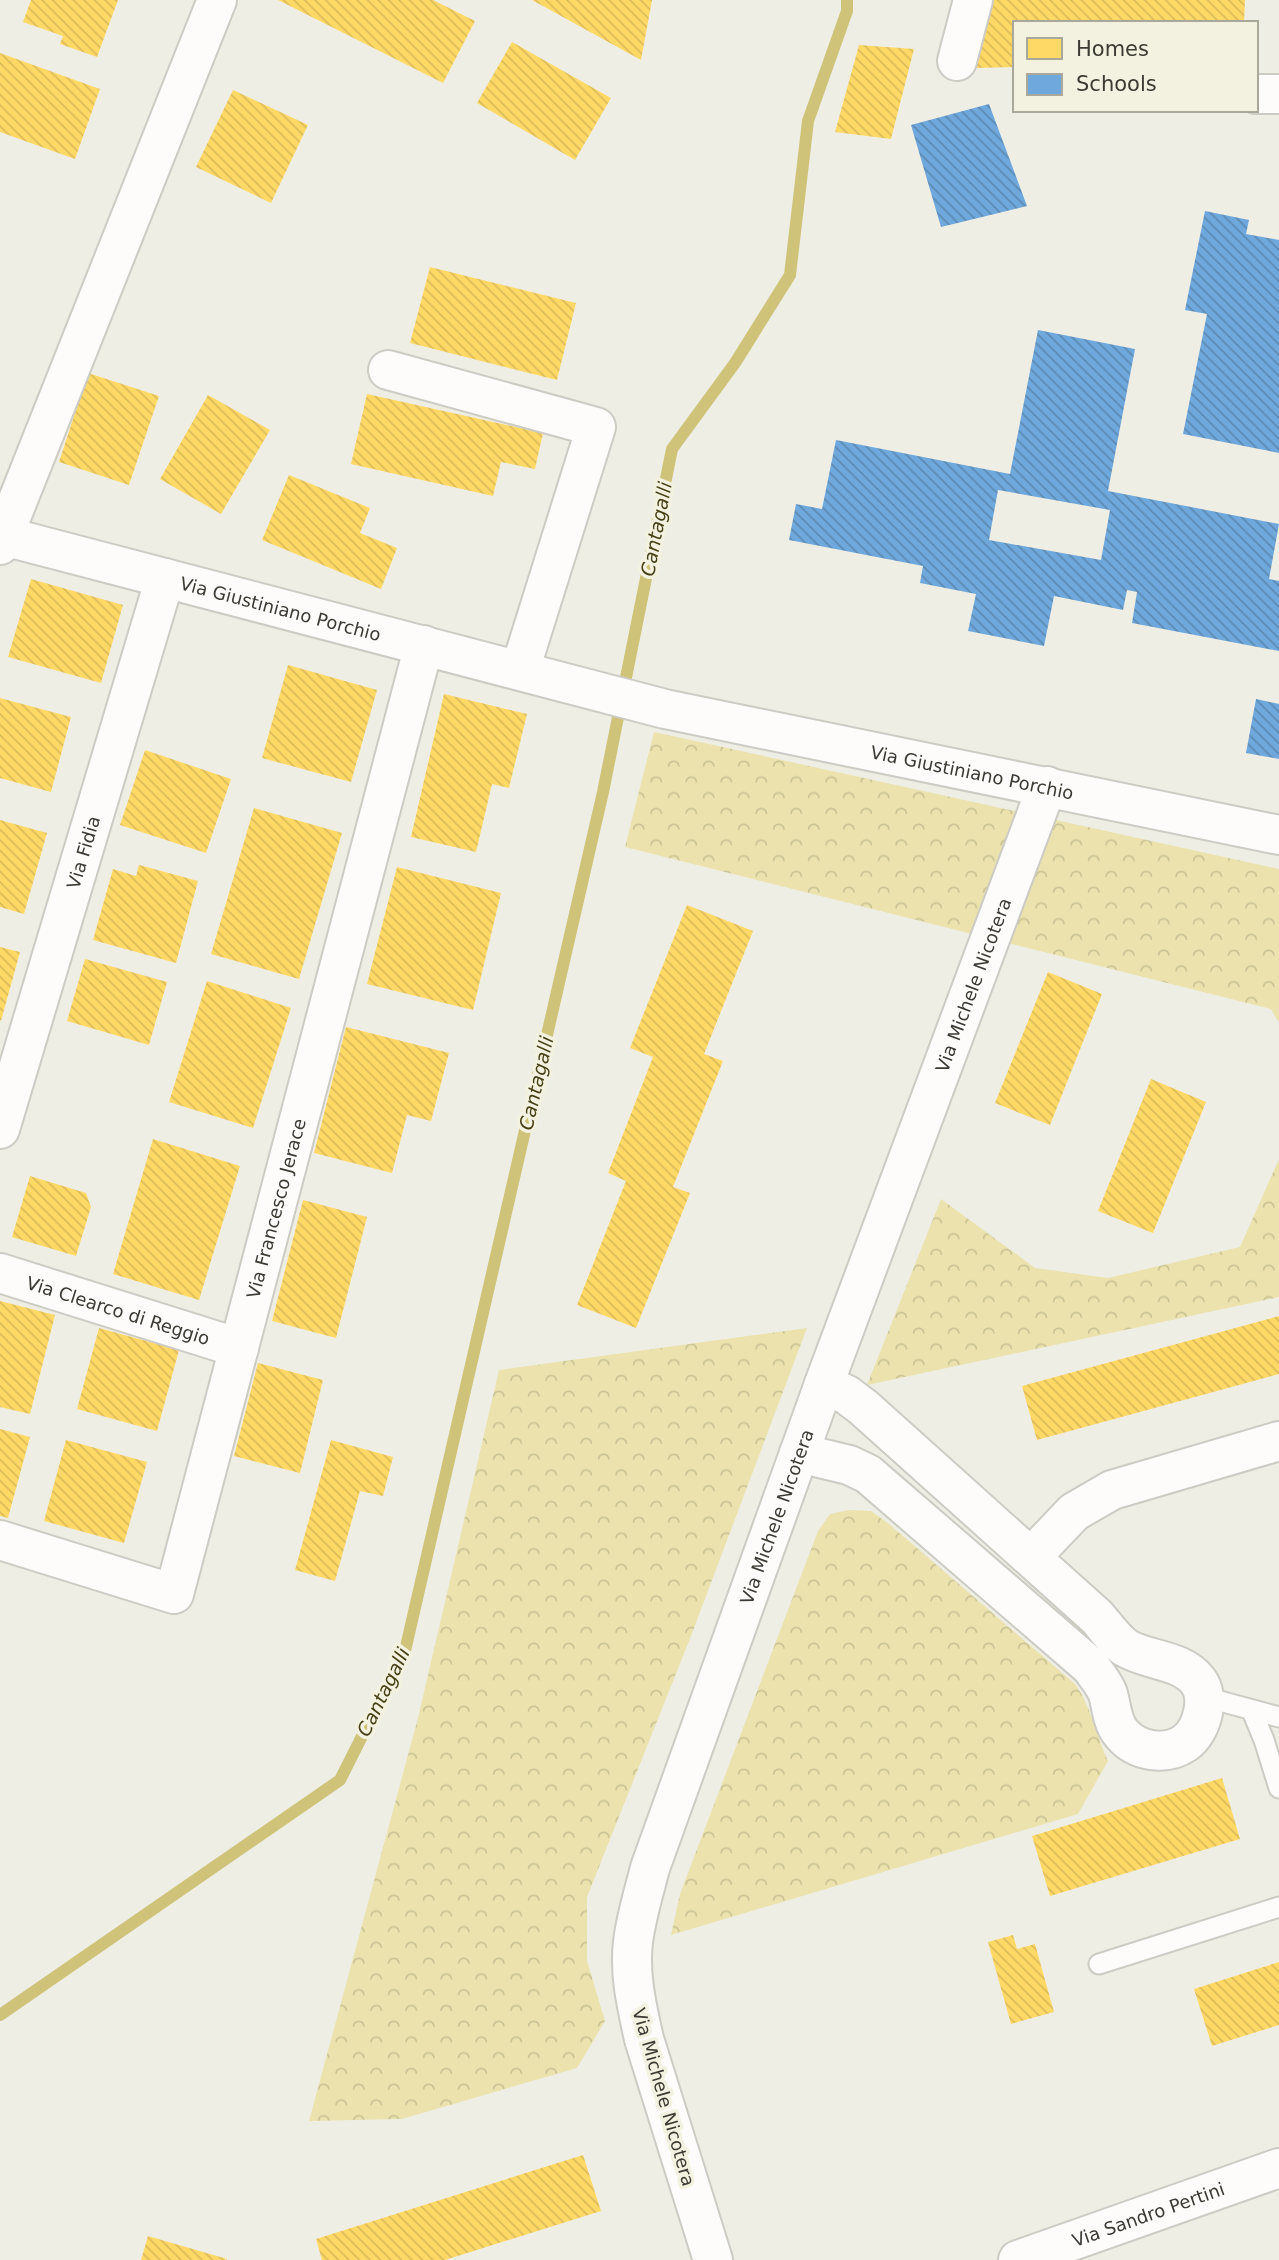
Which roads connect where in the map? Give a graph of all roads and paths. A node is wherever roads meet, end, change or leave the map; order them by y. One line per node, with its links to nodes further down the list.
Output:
1 (217, 0): 7 (street)
2 (973, 0): 3 (street)
3 (957, 61)
4 (1258, 94): 5 (street)
5 (1279, 94)
6 (388, 370): 10 (street)
7 (1, 539): 8 (street, Via Giustiniano Porchio)
8 (165, 578): 9 (street, Via Giustiniano Porchio); 13 (street, Via Fidia)
9 (424, 645): 10 (street, Via Giustiniano Porchio); 15 (street, Via Francesco Jerace)
10 (520, 670): 11 (street, Via Giustiniano Porchio)
11 (1047, 786): 12 (street, Via Giustiniano Porchio); 16 (street, Via Michele Nicotera)
12 (1279, 835)
13 (0, 1129)
14 (0, 1273): 15 (street, Via Clearco di Reggio)
15 (239, 1348): 19 (street, Via Francesco Jerace)
16 (824, 1384): 18 (street, Via Michele Nicotera); 20 (street)
17 (1279, 1441): 20 (street)
18 (799, 1453): 21 (street); 28 (street, Via Michele Nicotera)
19 (0, 1540)
20 (1031, 1557): 21 (street)
21 (1205, 1697): 22 (lane)
22 (1252, 1711): 23 (lane); 24 (lane)
23 (1279, 1717)
24 (1279, 1788)
25 (1279, 1907): 26 (lane)
26 (1098, 1964)
27 (1279, 2168): 29 (street, Via Sandro Pertini)
28 (713, 2260)
29 (1018, 2260)

